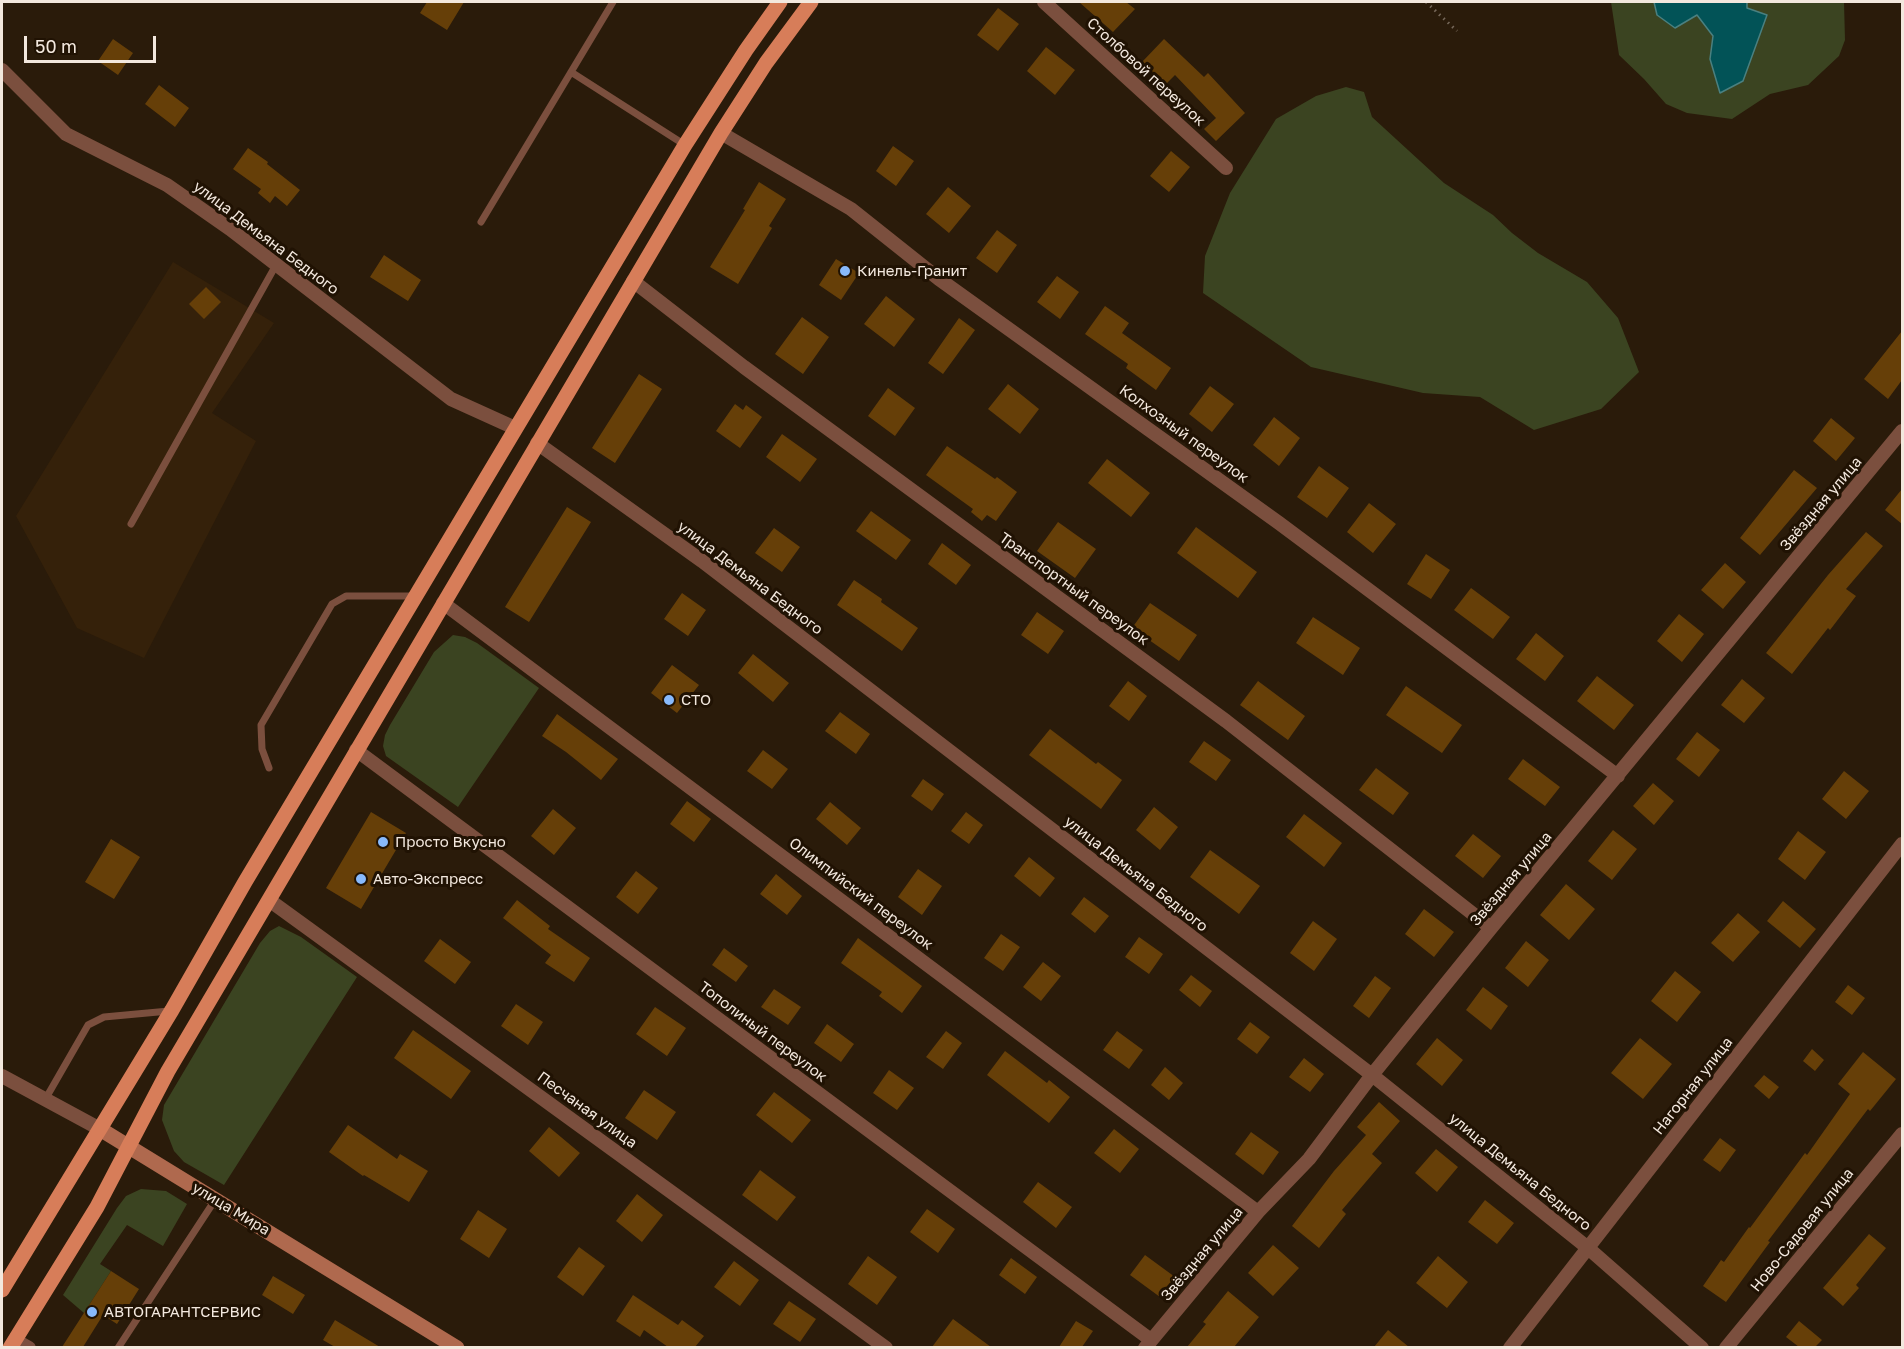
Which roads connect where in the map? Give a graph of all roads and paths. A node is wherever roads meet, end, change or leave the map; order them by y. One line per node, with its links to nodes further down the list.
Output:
1 (613, 2): 8 (lane)
2 (780, 2): 10 (main road)
3 (811, 2): 9 (main road)
4 (1044, 2): 11 (street, Столбовой переулок)
5 (1426, 2): 6 (path)
6 (1457, 31)
7 (2, 70): 13 (street, улица Демьяна Бедного)
8 (571, 72): 10 (lane); 12 (lane)
9 (721, 133): 14 (main road); 23 (street, Колхозный переулок)
10 (685, 145): 15 (main road)
11 (1226, 168)
12 (481, 222)
13 (276, 265): 15 (street, улица Демьяна Бедного); 18 (lane)
14 (633, 281): 17 (main road); 26 (street, Транспортный переулок)
15 (515, 428): 19 (main road)
16 (1902, 431): 23 (street, Звёздная улица)
17 (537, 443): 20 (main road); 28 (street, улица Демьяна Бедного)
18 (131, 524)
19 (415, 596): 22 (lane); 27 (main road)
20 (443, 603): 21 (main road); 35 (street, Олимпийский переулок)
21 (356, 750): 25 (main road); 38 (street, Тополиный переулок)
22 (269, 768)
23 (1618, 776): 26 (street, Звёздная улица)
24 (1902, 844): 36 (street, Нагорная улица)
25 (269, 900): 33 (main road); 42 (street, Песчаная улица)
26 (1491, 928): 28 (street, Звёздная улица)
27 (172, 1010): 30 (lane); 31 (main road)
28 (1372, 1075): 35 (street, Звёздная улица); 36 (street, улица Демьяна Бедного)
29 (2, 1076): 30 (street, улица Мира)
30 (46, 1098): 31 (street, улица Мира)
31 (100, 1129): 33 (main road, улица Мира); 37 (main road)
32 (1902, 1134): 45 (street, Ново-Садовая улица)
33 (129, 1147): 34 (main road, улица Мира); 39 (main road)
34 (214, 1200): 40 (lane); 41 (main road, улица Мира)
35 (1258, 1212): 38 (street, Звёздная улица)
36 (1588, 1248): 43 (street, Нагорная улица); 44 (street, улица Демьяна Бедного)
37 (2, 1290)
38 (1148, 1344)
39 (18, 1345)
40 (118, 1347)
41 (457, 1347)
42 (886, 1347)
43 (1510, 1347)
44 (1702, 1347)
45 (1726, 1347)

